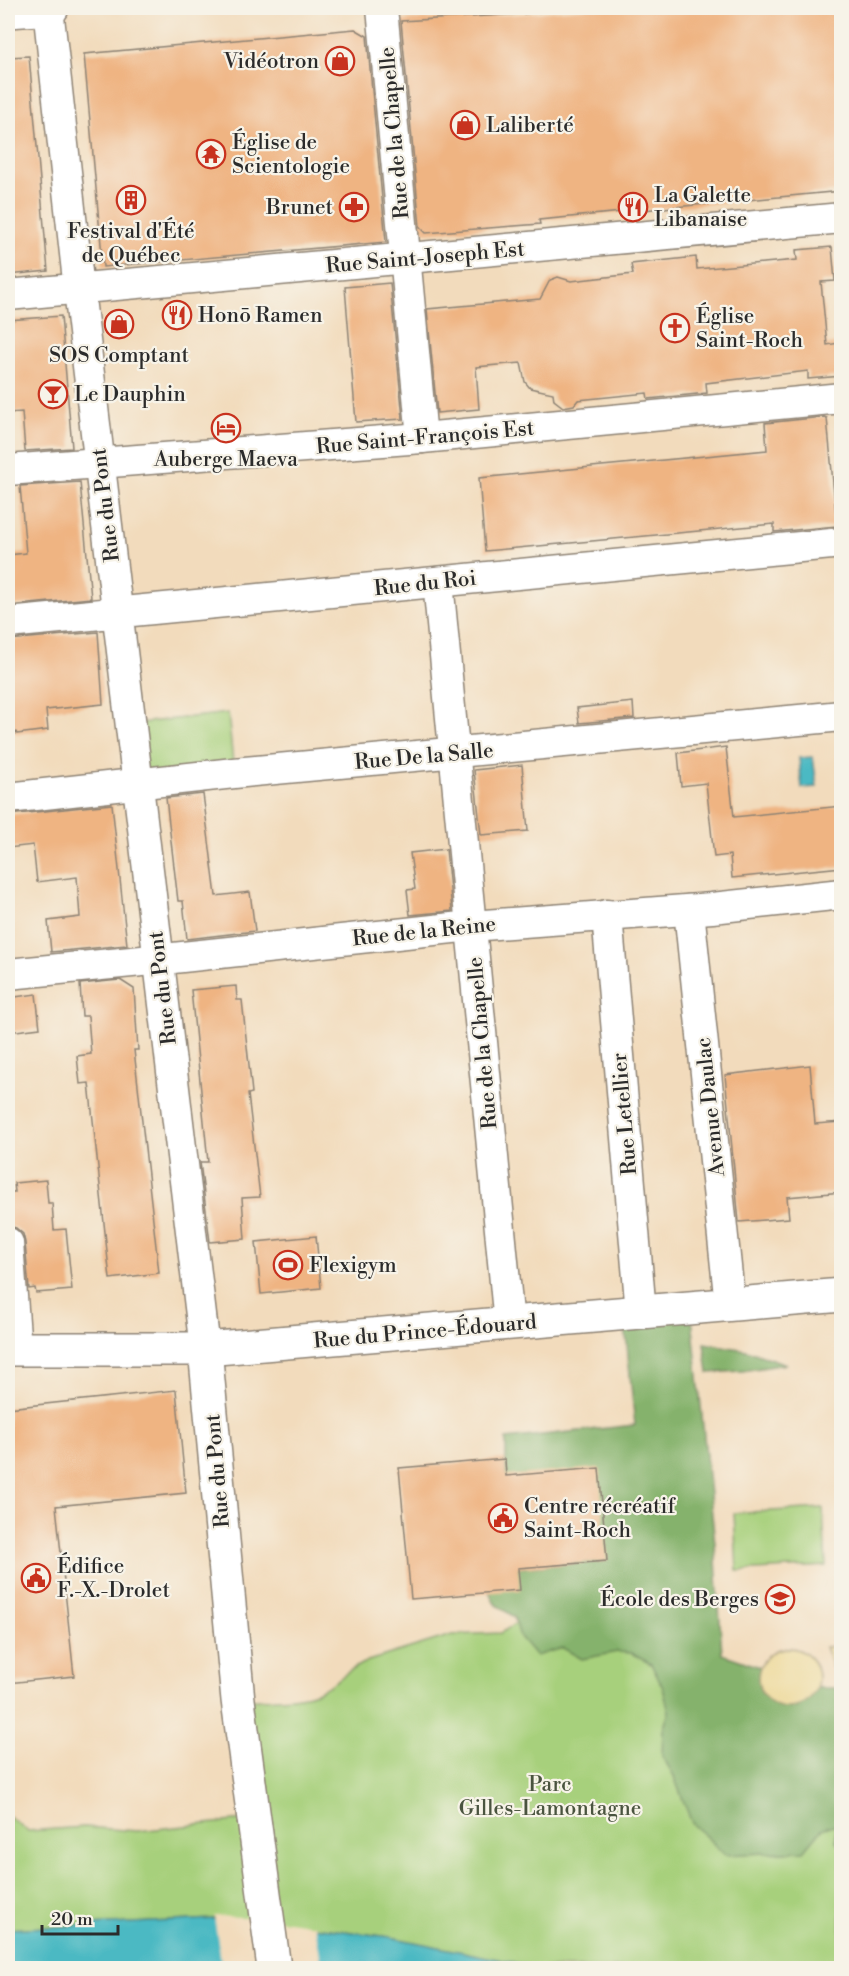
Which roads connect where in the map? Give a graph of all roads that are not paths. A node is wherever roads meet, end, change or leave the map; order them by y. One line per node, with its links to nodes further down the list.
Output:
1 (50, 8): 3 (street); 6 (street, Rue du Pont)
2 (382, 8): 5 (street, Rue de la Chapelle)
3 (8, 11)
4 (842, 218): 5 (street, Rue Saint-Joseph Est)
5 (405, 259): 6 (street, Rue Saint-Joseph Est); 9 (street, Rue de la Chapelle)
6 (79, 290): 7 (street, Rue Saint-Joseph Est); 10 (street, Rue du Pont)
7 (8, 296)
8 (842, 398): 9 (street, Rue Saint-François Est)
9 (422, 438): 10 (street, Rue Saint-François Est)
10 (100, 464): 11 (street, Rue Saint-François Est); 14 (street, Rue du Pont)
11 (8, 470)
12 (842, 543): 13 (street, Rue du Roi)
13 (438, 582): 14 (street, Rue du Roi); 17 (street, Rue de la Chapelle)
14 (118, 613): 15 (street, Rue du Roi); 18 (street, Rue du Pont)
15 (8, 623)
16 (842, 716): 17 (street, Rue De la Salle)
17 (454, 753): 18 (street, Rue De la Salle); 23 (street, Rue de la Chapelle)
18 (138, 782): 19 (street, Rue De la Salle); 24 (street, Rue du Pont)
19 (8, 798)
20 (842, 894): 21 (street, Rue de la Reine)
21 (689, 910): 22 (street, Rue de la Reine); 28 (street, Avenue Daulac)
22 (607, 915): 23 (street, Rue de la Reine); 29 (street, Rue Letellier)
23 (471, 926): 24 (street, Rue de la Reine); 30 (street, Rue de la Chapelle)
24 (159, 960): 25 (street, Rue de la Reine); 32 (street, Rue du Pont)
25 (8, 974)
26 (8, 1243): 31 (street)
27 (842, 1295): 28 (street, Rue du Prince-Édouard)
28 (730, 1305): 29 (street, Rue du Prince-Édouard)
29 (641, 1313): 30 (street, Rue du Prince-Édouard)
30 (509, 1324): 32 (street, Rue du Prince-Édouard)
31 (12, 1348): 32 (street, Rue du Prince-Édouard)
32 (205, 1349): 33 (street, Rue du Pont)
33 (274, 1968)

